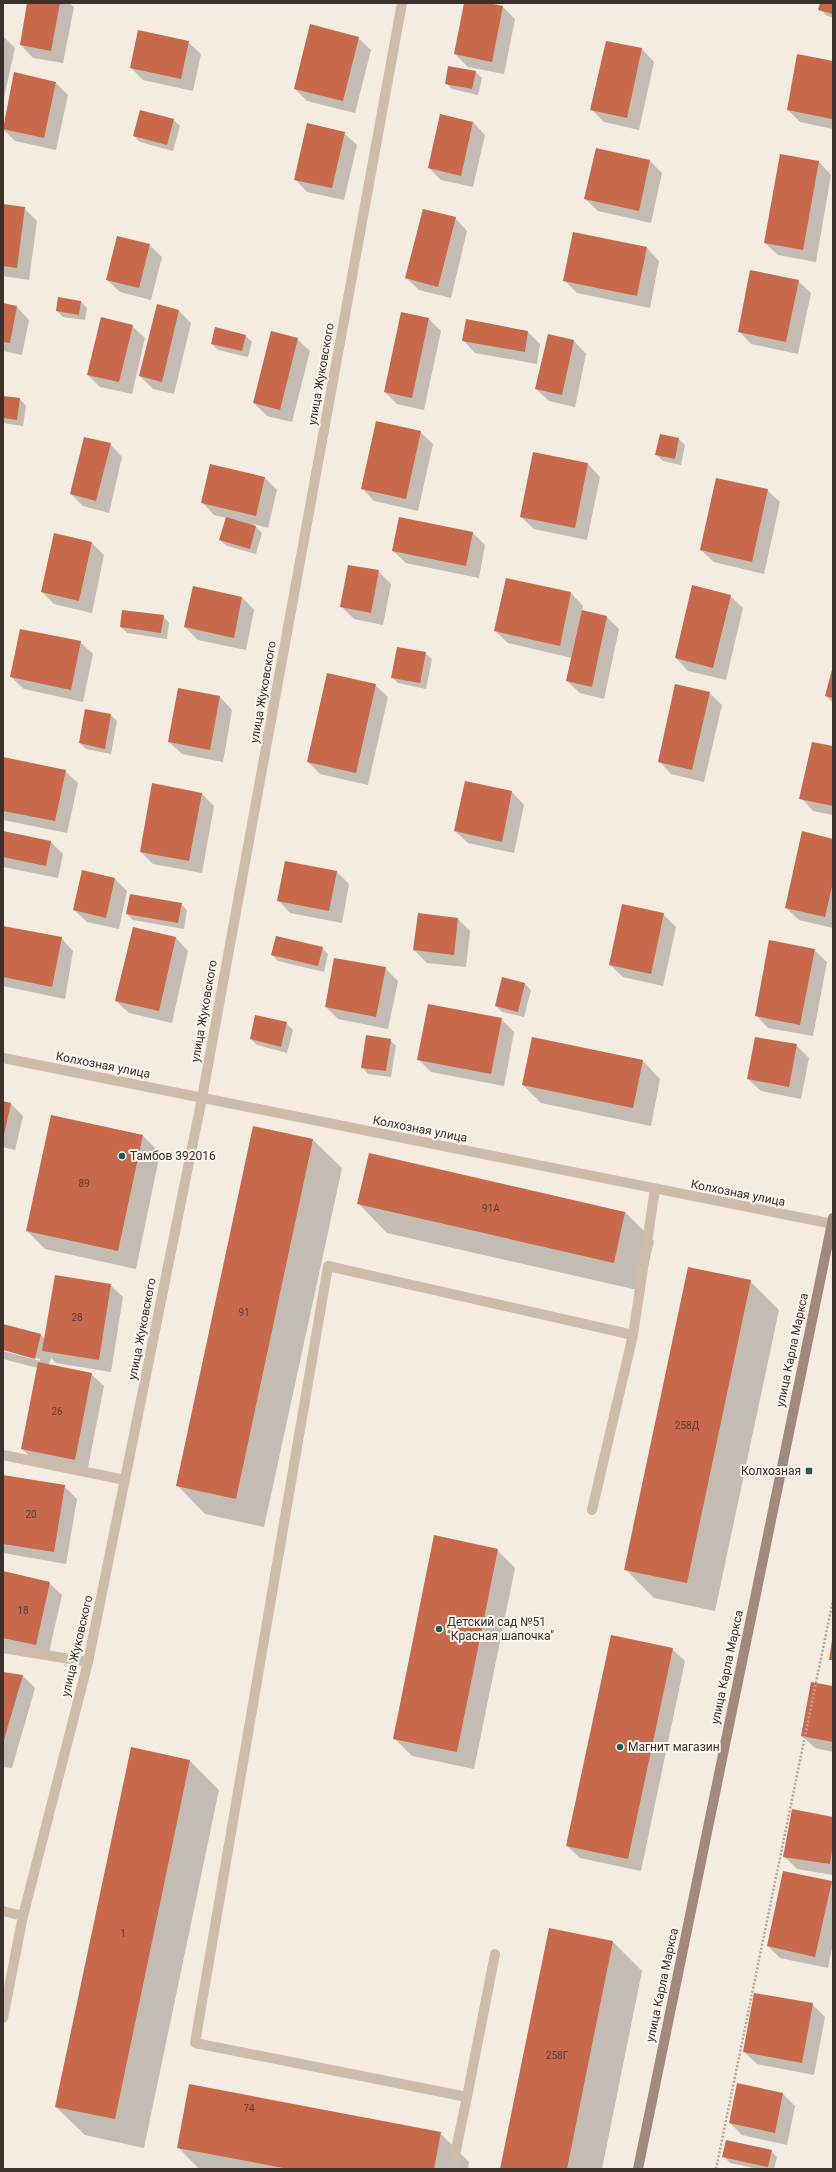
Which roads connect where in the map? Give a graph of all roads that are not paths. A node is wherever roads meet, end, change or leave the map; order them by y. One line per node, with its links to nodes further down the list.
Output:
1 (402, 3): 3 (street, улица Жуковского)
2 (3, 1058): 3 (street, Колхозная улица)
3 (202, 1098): 4 (street, Колхозная улица); 8 (street, улица Жуковского)
4 (655, 1189): 5 (street, Колхозная улица); 6 (street)
5 (833, 1222): 18 (main road, улица Карла Маркса)
6 (633, 1335): 9 (street); 16 (street)
7 (3, 1455): 8 (street)
8 (125, 1480): 11 (street, улица Жуковского)
9 (592, 1510)
10 (3, 1648): 11 (street)
11 (88, 1662): 13 (street, улица Жуковского)
12 (3, 1911): 13 (street)
13 (23, 1916): 15 (street, улица Жуковского)
14 (495, 1954): 16 (street)
15 (3, 2018)
16 (467, 2097): 17 (street)
17 (452, 2169)
18 (638, 2169)

